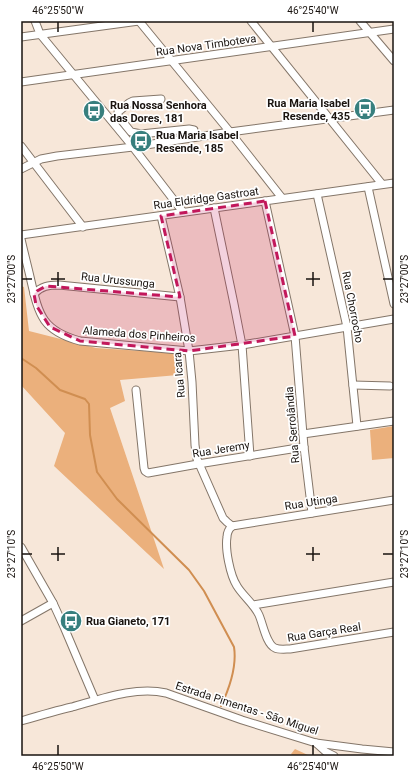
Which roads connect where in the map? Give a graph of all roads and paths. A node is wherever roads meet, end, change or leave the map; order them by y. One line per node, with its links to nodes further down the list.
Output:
1 (35, 21): 7 (street)
2 (139, 21): 7 (street); 10 (street)
3 (251, 21): 9 (street)
4 (360, 21): 6 (street)
5 (394, 30): 6 (street, Rua Nova Timboteva)
6 (370, 33): 9 (street, Rua Nova Timboteva); 11 (street)
7 (40, 34): 8 (street); 12 (street)
8 (21, 37)
9 (272, 46): 10 (street, Rua Nova Timboteva); 16 (street)
10 (172, 61): 12 (street, Rua Nova Timboteva); 17 (street)
11 (394, 61)
12 (74, 75): 13 (street, Rua Nova Timboteva); 20 (street)
13 (21, 82)
14 (161, 99): 18 (street)
15 (394, 110): 16 (street)
16 (329, 118): 17 (street); 24 (street)
17 (230, 132): 18 (street); 27 (street)
18 (195, 137): 20 (street)
19 (21, 146): 21 (street)
20 (133, 146): 21 (street); 30 (street)
21 (34, 162): 22 (street); 32 (street)
22 (21, 169)
23 (394, 183): 24 (street, Rua Eldridge Gastroat)
24 (382, 184): 25 (street, Rua Eldridge Gastroat)
25 (368, 187): 26 (street, Rua Eldridge Gastroat); 37 (street)
26 (316, 194): 27 (street, Rua Eldridge Gastroat); 39 (street, Rua Chorrocho)
27 (282, 198): 28 (street, Rua Eldridge Gastroat)
28 (265, 201): 29 (street, Rua Eldridge Gastroat); 40 (street, Rua Serrolândia)
29 (214, 208): 30 (street, Rua Eldridge Gastroat); 41 (street)
30 (183, 212): 31 (street, Rua Eldridge Gastroat)
31 (161, 216): 32 (street, Rua Eldridge Gastroat); 36 (street, Rua Icara)
32 (82, 227): 33 (street, Rua Eldridge Gastroat)
33 (21, 235)
34 (21, 239): 35 (street, Alameda dos Pinheiros)
35 (34, 294): 36 (street, Rua Urussunga); 42 (street, Alameda dos Pinheiros)
36 (180, 297): 42 (street, Rua Icara)
37 (394, 304)
38 (394, 319): 39 (street, Alameda dos Pinheiros)
39 (347, 327): 40 (street, Alameda dos Pinheiros); 43 (street, Rua Chorrocho)
40 (295, 336): 41 (street, Alameda dos Pinheiros); 48 (street, Rua Serrolândia)
41 (242, 345): 42 (street, Alameda dos Pinheiros); 50 (street)
42 (189, 351): 51 (street, Rua Icara)
43 (353, 385): 44 (street); 47 (street, Rua Chorrocho)
44 (390, 386)
45 (136, 390): 51 (street, Rua Jeremy)
46 (394, 421): 47 (street)
47 (357, 426): 48 (street)
48 (303, 434): 49 (street, Rua Serrolândia)
49 (304, 447): 50 (street, Rua Jeremy); 53 (street, Rua Serrolândia)
50 (250, 456): 51 (street, Rua Jeremy)
51 (198, 464): 54 (street, Rua Icara)
52 (394, 500): 53 (street, Rua Utinga)
53 (312, 513): 54 (street, Rua Utinga)
54 (232, 526): 58 (street, Rua Garça Real)
55 (21, 547): 57 (street)
56 (394, 582): 58 (street)
57 (53, 603): 59 (street); 61 (street)
58 (253, 605): 60 (street, Rua Garça Real)
59 (21, 621)
60 (394, 632)
61 (95, 700): 62 (street, Estrada Pimentas - São Miguel); 63 (street, Estrada Pimentas - São Miguel)
62 (21, 721)
63 (316, 743): 64 (street, Estrada Pimentas - São Miguel); 65 (street)
64 (394, 752)
65 (334, 756)

